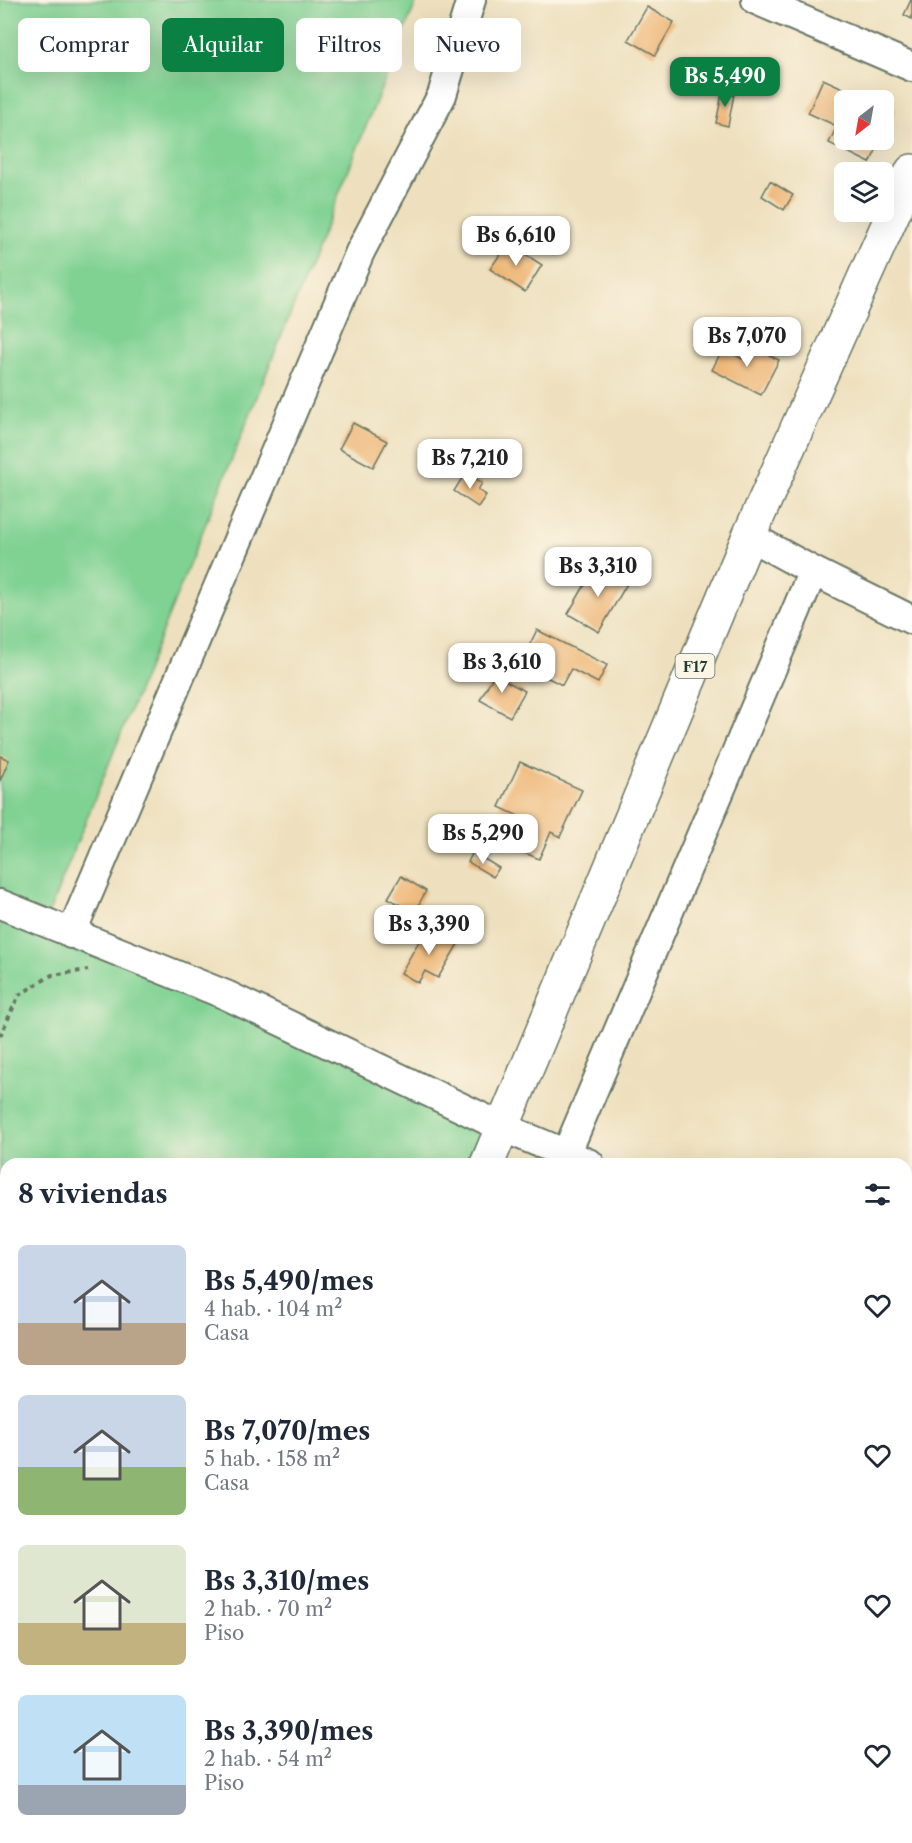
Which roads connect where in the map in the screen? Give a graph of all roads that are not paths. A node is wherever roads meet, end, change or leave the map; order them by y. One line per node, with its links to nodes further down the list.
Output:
1 (471, 0): 9 (street)
2 (756, 0): 3 (street)
3 (912, 67)
4 (912, 171): 5 (highway, F17)
5 (749, 536): 6 (street); 10 (highway, F17)
6 (813, 572): 7 (street); 13 (street)
7 (912, 620)
8 (0, 904): 9 (street)
9 (71, 934): 10 (street)
10 (502, 1127): 11 (highway, F17); 12 (street)
11 (489, 1158)
12 (567, 1158)
13 (574, 1158)

